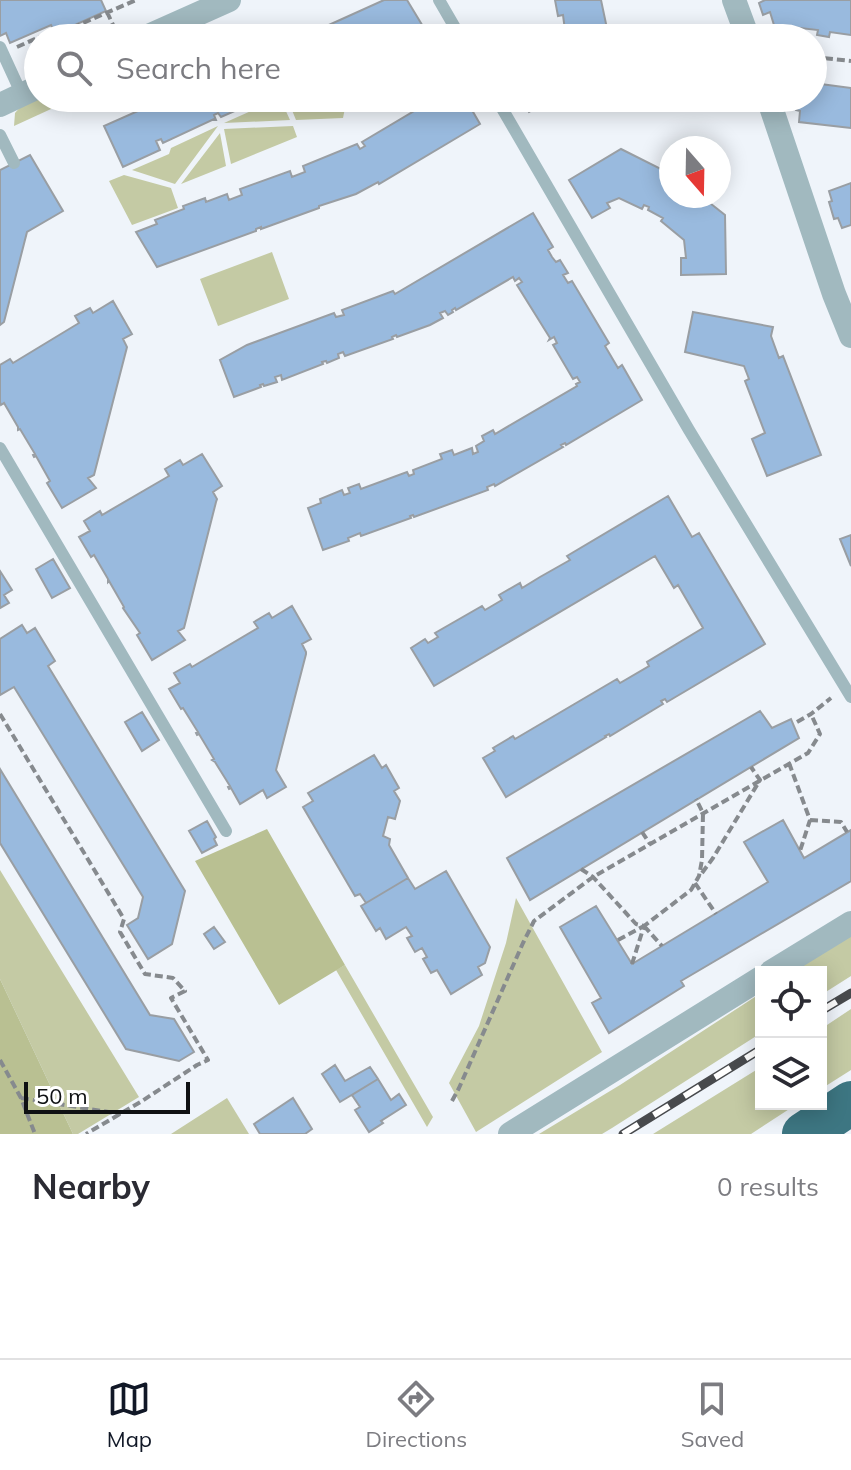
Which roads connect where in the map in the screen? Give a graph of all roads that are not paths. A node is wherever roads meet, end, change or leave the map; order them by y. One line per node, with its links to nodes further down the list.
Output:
1 (229, 0): 4 (street)
2 (439, 0): 5 (lane)
3 (734, 0): 6 (street)
4 (175, 24)
5 (453, 24)
6 (743, 24)
7 (2, 50): 8 (lane)
8 (24, 82)
9 (24, 94): 10 (street)
10 (0, 105)
11 (504, 112): 17 (lane)
12 (773, 112): 15 (street)
13 (0, 135): 14 (lane)
14 (14, 163)
15 (851, 336)
16 (0, 448): 18 (lane)
17 (851, 697)
18 (226, 831)
19 (851, 923): 20 (street)
20 (781, 966)
21 (755, 982): 23 (street)
22 (851, 1103): 24 (highway)
23 (510, 1134)
24 (804, 1134)

